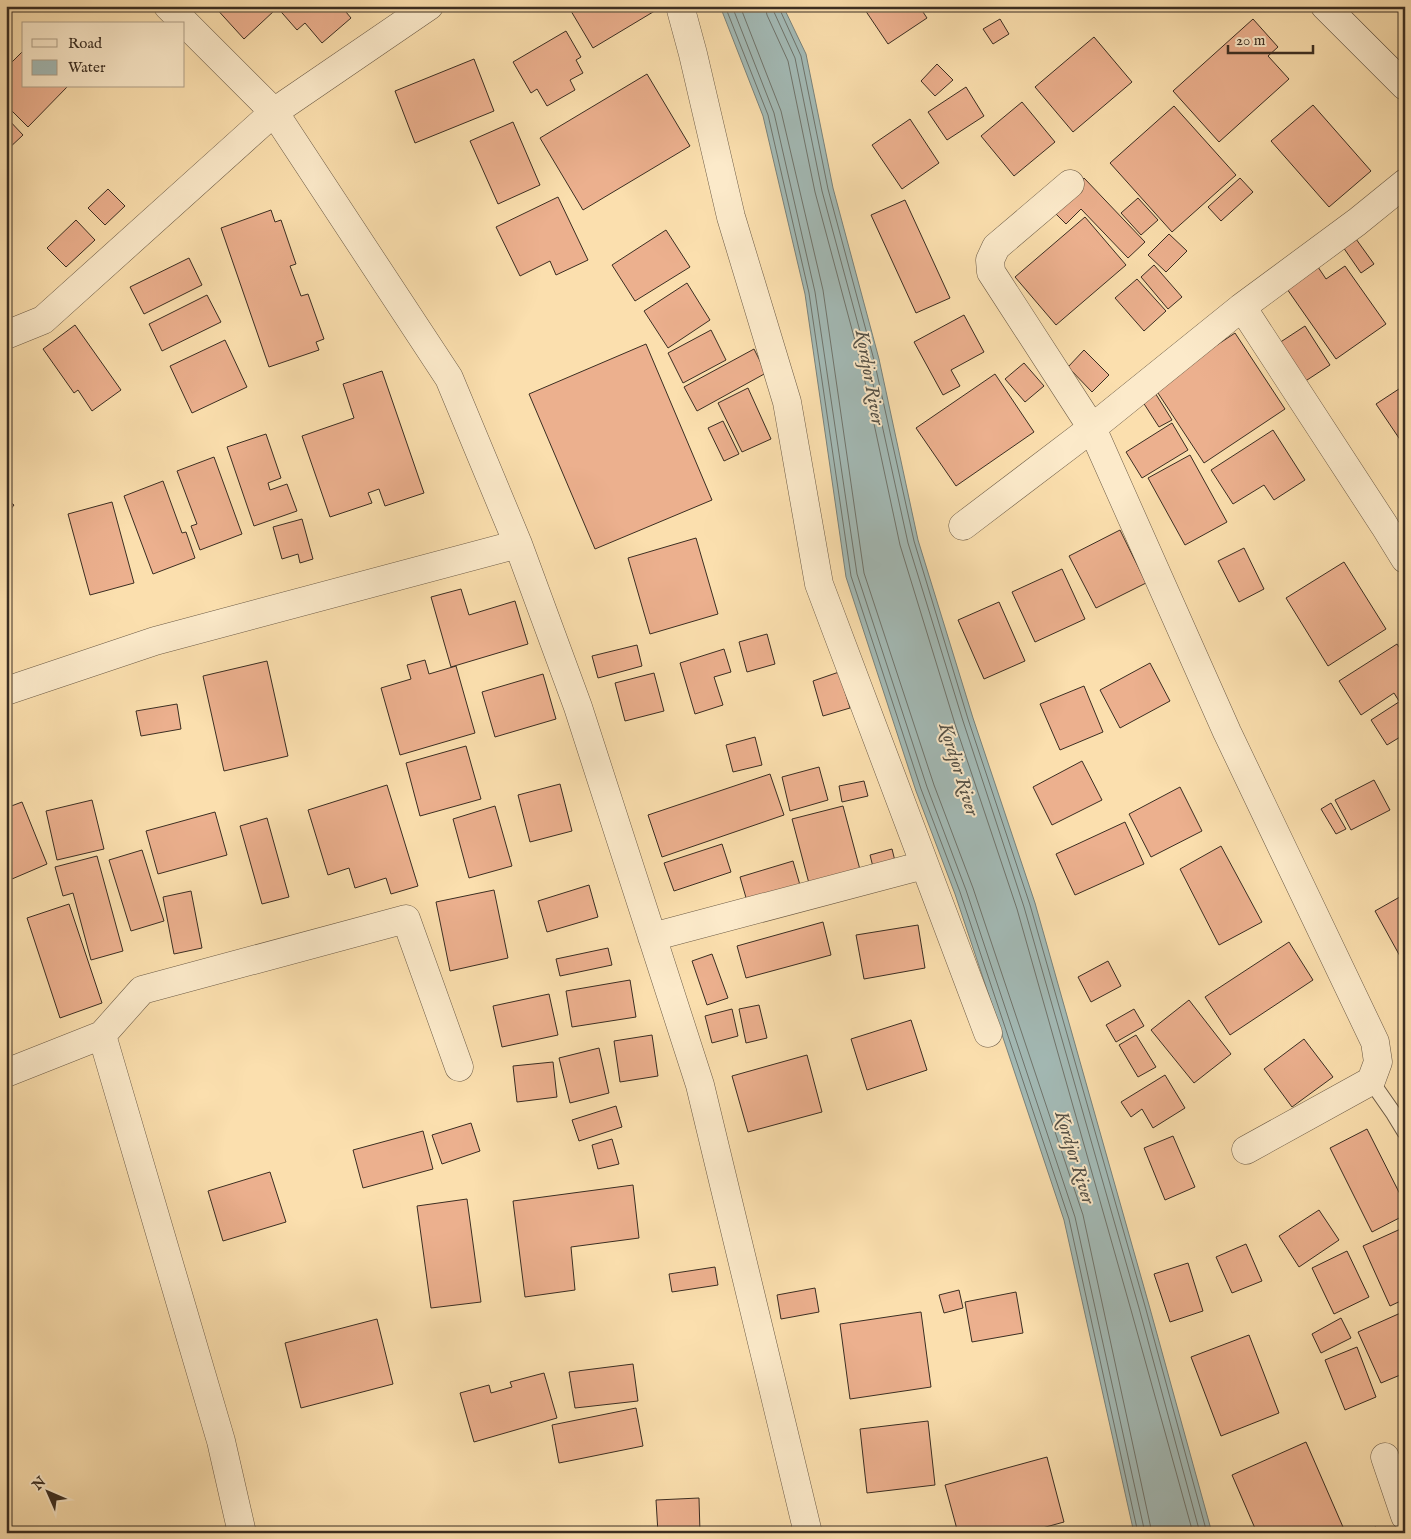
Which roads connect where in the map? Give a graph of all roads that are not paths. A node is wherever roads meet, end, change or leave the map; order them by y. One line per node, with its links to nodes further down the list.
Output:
1 (168, 6): 5 (street)
2 (429, 6): 8 (street)
3 (680, 6): 18 (street)
4 (1325, 6): 7 (street)
5 (184, 22)
6 (185, 23): 8 (street)
7 (1405, 86)
8 (274, 112): 12 (street); 15 (street)
9 (1070, 184): 13 (street)
10 (1405, 184): 11 (street)
11 (1242, 307): 13 (street); 16 (street)
12 (6, 335)
13 (1092, 428): 14 (street); 24 (street)
14 (963, 526)
15 (518, 544): 17 (street); 19 (street)
16 (1405, 559)
17 (6, 691)
18 (924, 865): 19 (street); 20 (street)
19 (652, 937): 30 (street)
20 (988, 1033)
21 (102, 1035): 22 (street); 23 (street); 29 (street)
22 (459, 1067)
23 (6, 1073)
24 (1371, 1081): 25 (lane); 26 (street)
25 (1405, 1132)
26 (1246, 1150)
27 (1385, 1456): 28 (street)
28 (1405, 1516)
29 (242, 1533)
30 (808, 1533)

